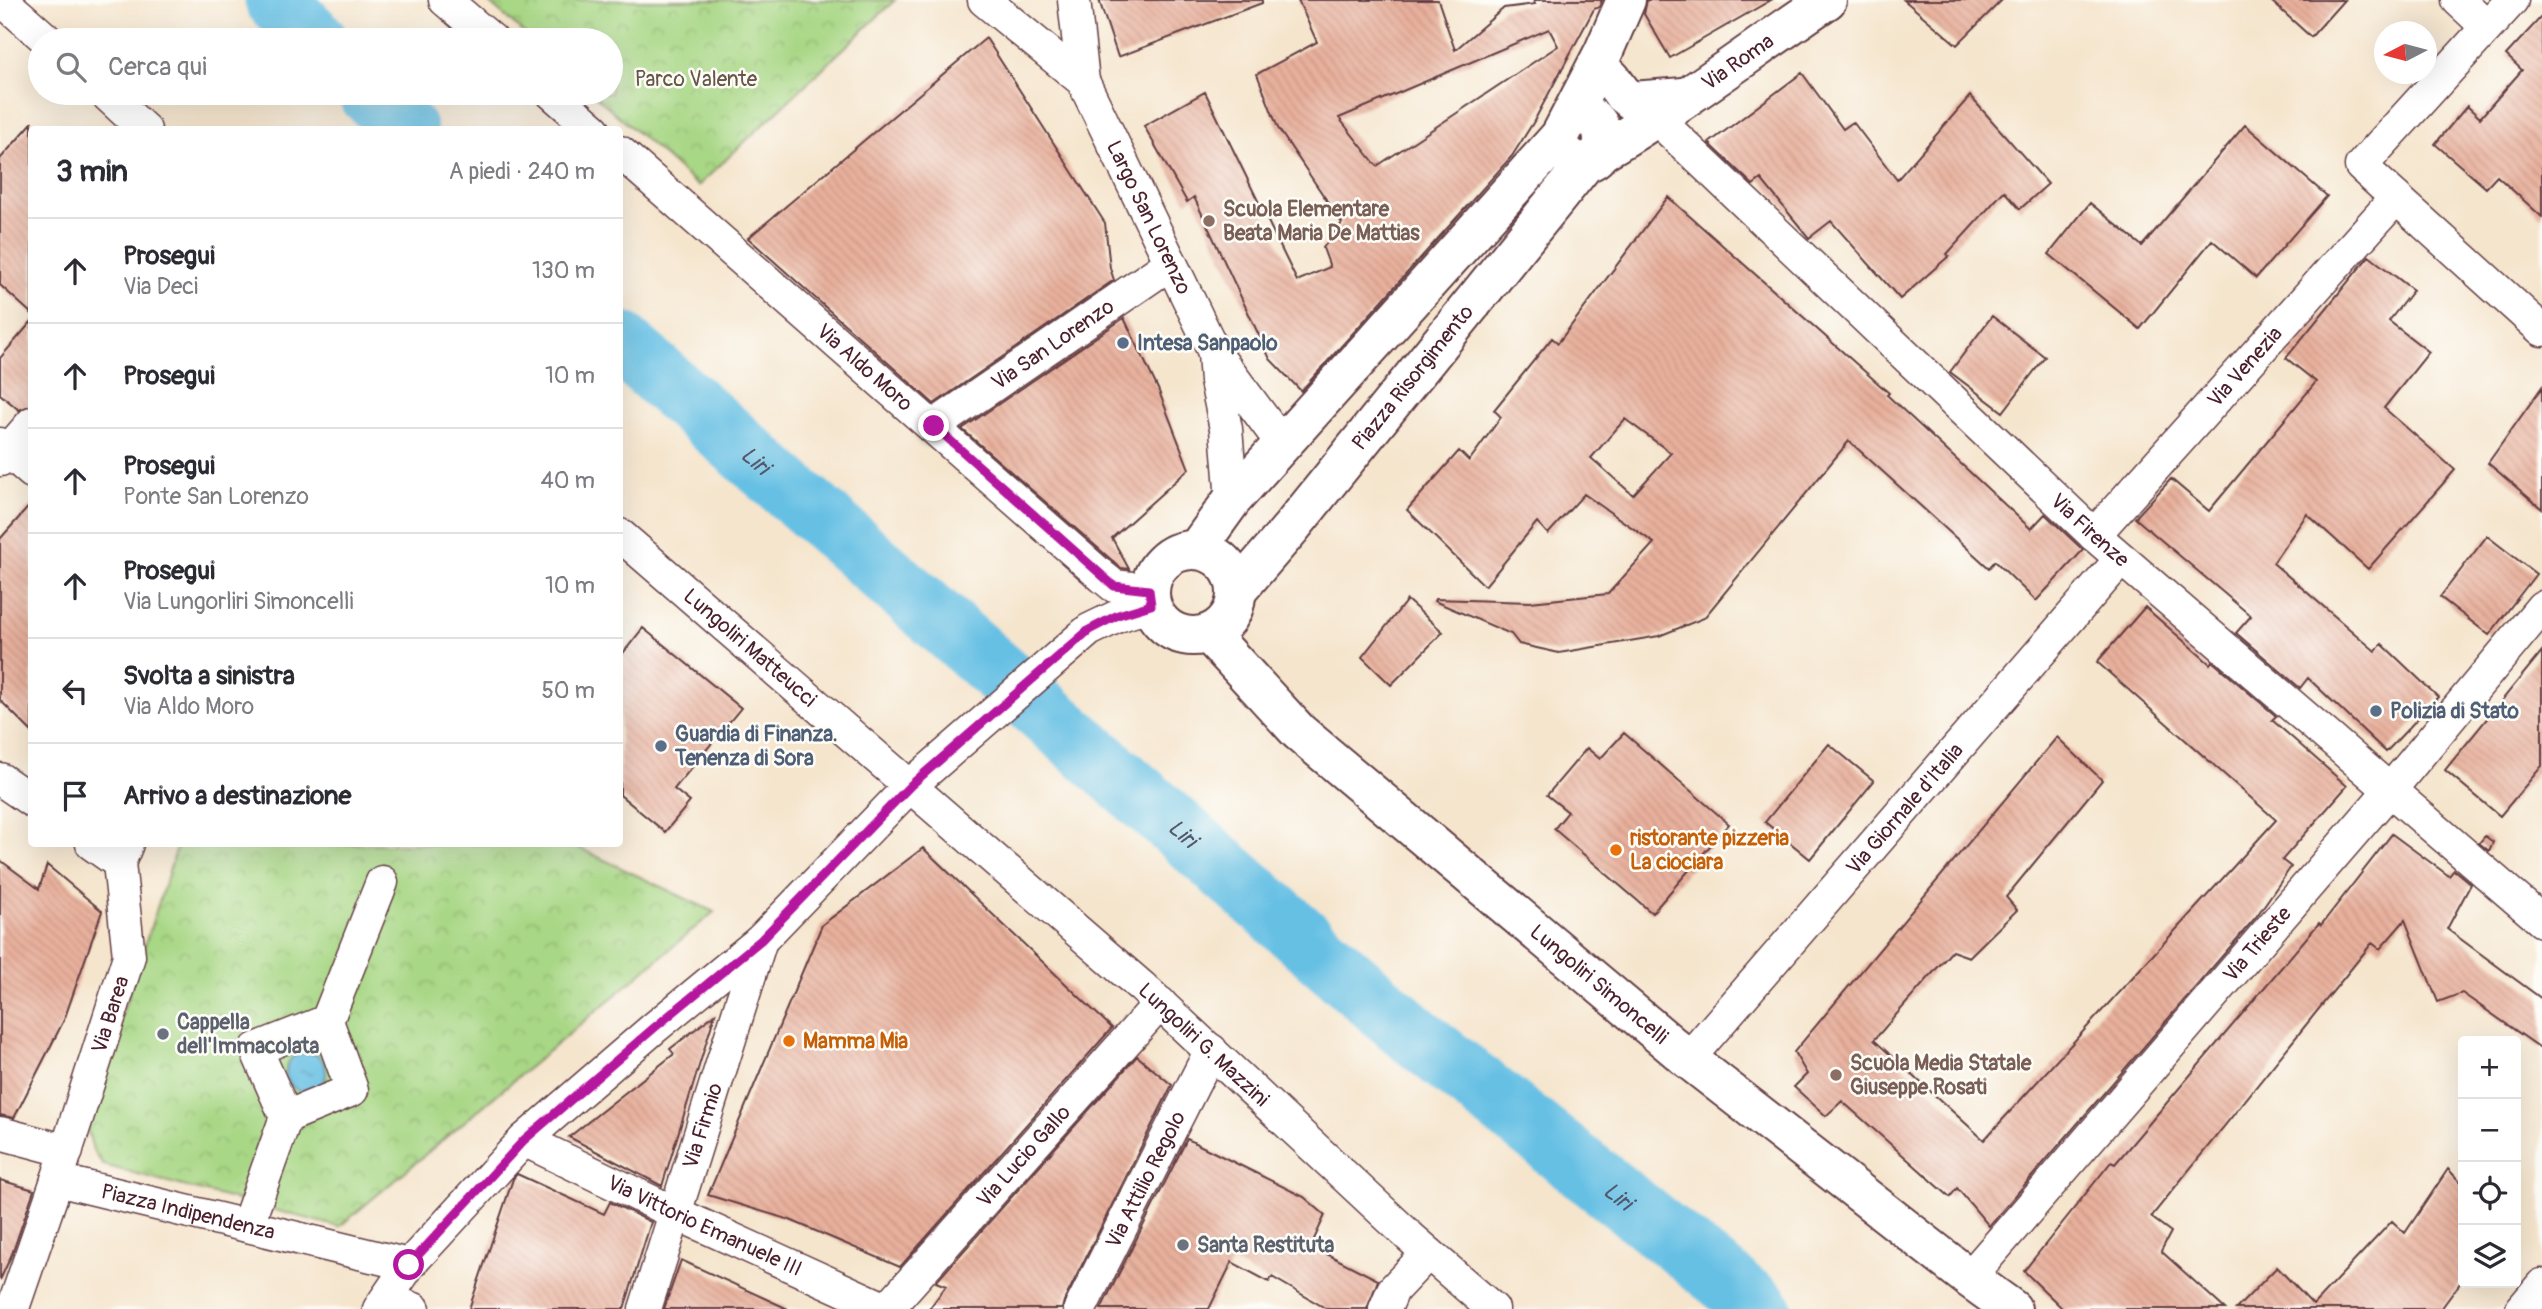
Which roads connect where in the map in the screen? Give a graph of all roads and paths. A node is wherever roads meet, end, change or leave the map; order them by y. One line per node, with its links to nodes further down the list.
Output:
1 (2, 0): 10 (street)
2 (445, 0): 11 (street)
3 (984, 0): 13 (street)
4 (1074, 0): 13 (street)
5 (1627, 0): 12 (main road); 19 (main road)
6 (1826, 0): 16 (main road, Via Roma)
7 (2458, 0): 9 (street)
8 (2512, 0): 9 (street)
9 (2487, 27): 21 (street)
10 (34, 28)
11 (478, 28)
12 (1611, 78): 16 (main road); 19 (main road)
13 (1083, 81): 22 (street, Largo San Lorenzo)
14 (118, 105): 17 (street)
15 (566, 105): 18 (street)
16 (1670, 108): 19 (main road); 32 (street, Via Firenze)
17 (141, 126)
18 (589, 126)
19 (1582, 138): 27 (main road); 31 (main road, Piazza Risorgimento)
20 (623, 155): 25 (street, Via Aldo Moro)
21 (2396, 198): 23 (street); 32 (street, Via Venezia)
22 (1171, 263): 24 (street, Largo San Lorenzo); 25 (street, Via San Lorenzo)
23 (2542, 330)
24 (1214, 352): 27 (street, Largo San Lorenzo); 30 (street, Largo San Lorenzo)
25 (934, 426): 37 (street, Via Aldo Moro)
26 (28, 428): 28 (street)
27 (1283, 445): 30 (main road); 31 (main road)
28 (3, 452): 29 (street)
29 (28, 469)
30 (1232, 500): 34 (main road)
31 (1291, 528): 36 (main road, Piazza Risorgimento)
32 (2094, 535): 35 (street, Via Firenze)
33 (623, 538): 41 (street, Lungoliri Matteucci)
34 (1196, 550): 36 (main road); 37 (main road)
35 (2120, 559): 42 (street, Via Firenze); 52 (street, Via Giornale d'Italia)
36 (1236, 592): 39 (main road)
37 (1150, 598): 39 (main road); 41 (street)
38 (2542, 607): 42 (street, Via Trieste)
39 (1209, 634): 52 (main road, Lungoliri Simoncelli)
40 (0, 779): 43 (street)
41 (911, 785): 48 (street); 49 (street, Lungoliri G. Mazzini)
42 (2390, 790): 47 (street, Via Firenze); 62 (street, Via Trieste)
43 (28, 798)
44 (102, 847): 45 (street)
45 (123, 853): 56 (street, Via Barea)
46 (382, 882): 50 (street)
47 (2542, 921)
48 (761, 940): 55 (street); 58 (street, Via Firmio)
49 (1160, 1003): 51 (street, Lungoliri G. Mazzini); 67 (street, Via Lucio Gallo)
50 (327, 1021): 53 (street); 53 (street)
51 (1211, 1051): 60 (street, Lungoliri G. Mazzini); 68 (street, Via Attilio Regolo)
52 (1688, 1059): 62 (main road, Lungoliri Simoncelli)
53 (286, 1116): 59 (street)
54 (0, 1133): 56 (street)
55 (524, 1140): 58 (street, Via Vittorio Emanuele III); 61 (street)
56 (67, 1151): 57 (street, Via Barea)
57 (57, 1180): 59 (street, Piazza Indipendenza); 64 (street)
58 (675, 1213): 66 (street, Via Firmio); 67 (street, Via Vittorio Emanuele III)
59 (247, 1226): 61 (street, Piazza Indipendenza)
60 (1428, 1253): 69 (street); 70 (street, Lungoliri G. Mazzini)
61 (409, 1265): 65 (street)
62 (1969, 1278): 71 (main road, Lungoliri Simoncelli)
63 (2542, 1285): 72 (street)
64 (10, 1305)
65 (393, 1306)
66 (645, 1309)
67 (886, 1309)
68 (1080, 1309)
69 (1385, 1309)
70 (1493, 1309)
71 (2012, 1309)
72 (2522, 1309)

